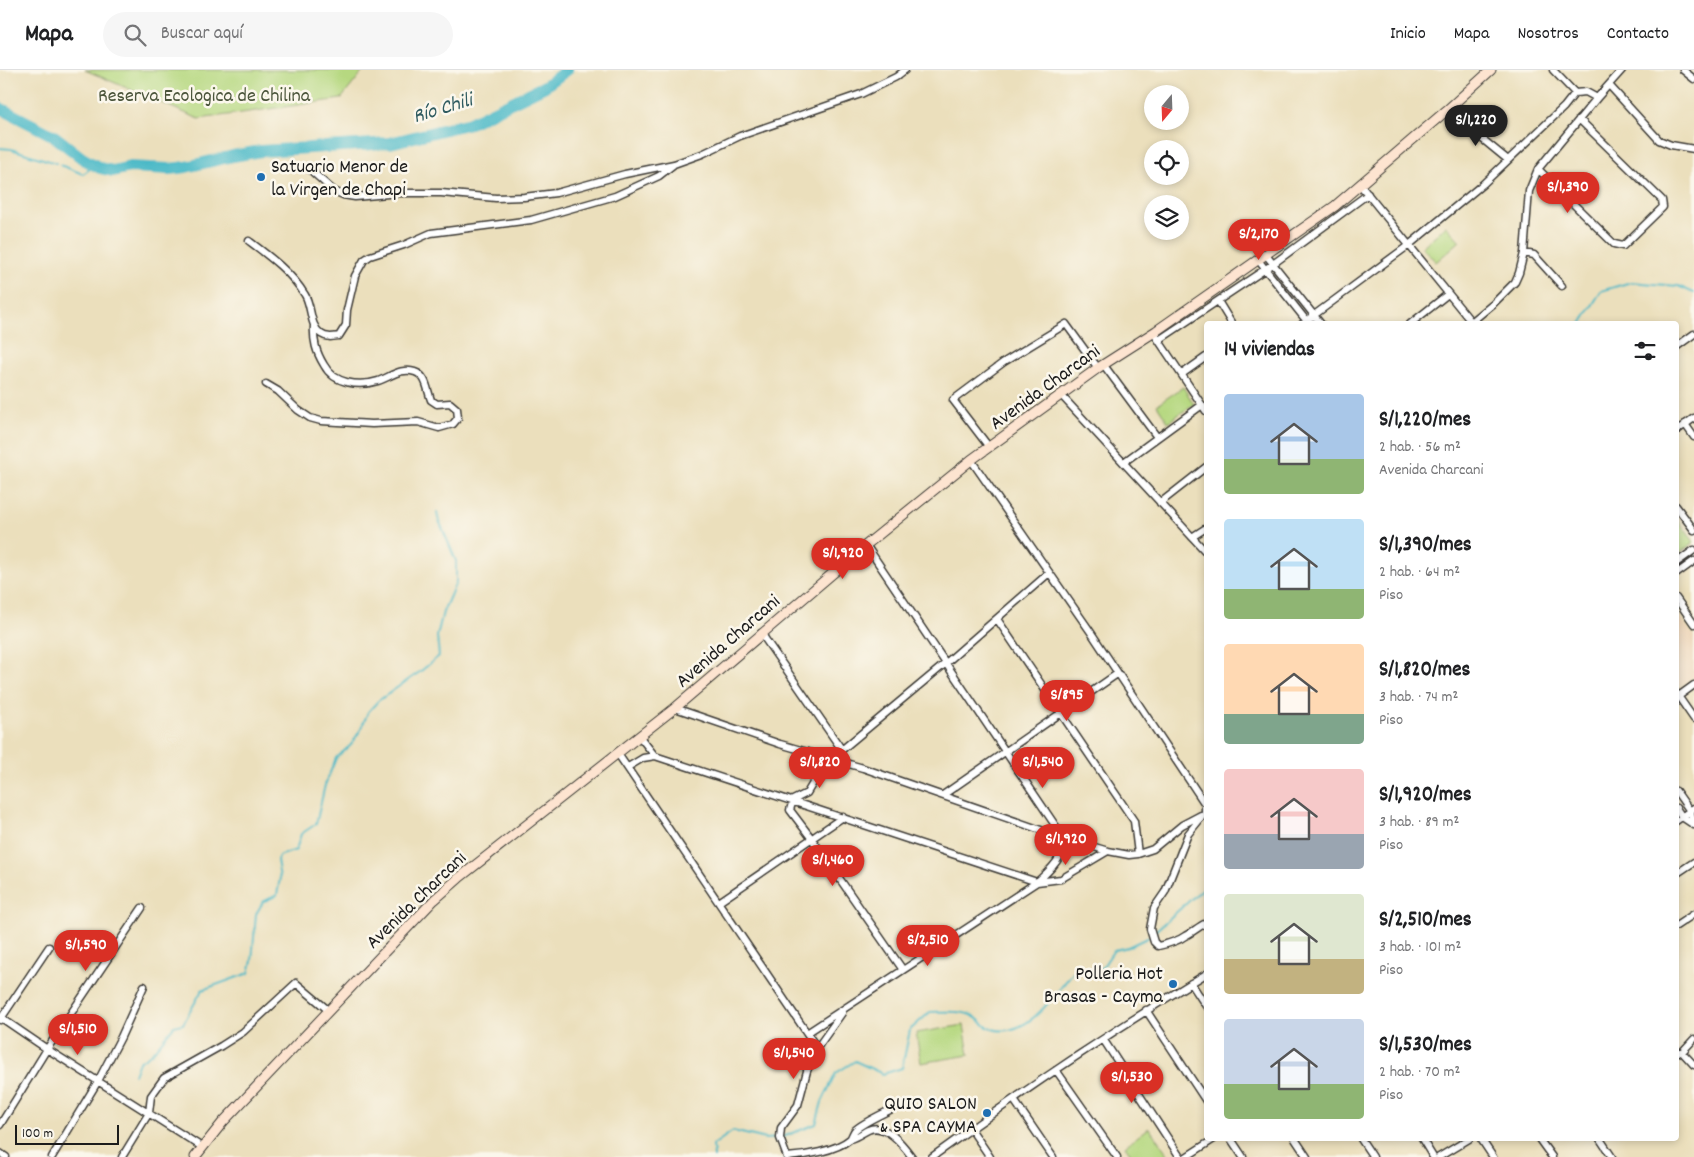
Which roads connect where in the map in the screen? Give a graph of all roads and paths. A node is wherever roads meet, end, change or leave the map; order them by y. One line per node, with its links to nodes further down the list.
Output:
1 (905, 70): 14 (street)
2 (1491, 70): 10 (main road, Avenida Charcani)
3 (1553, 70): 8 (street)
4 (1622, 70): 7 (street)
5 (1683, 70): 6 (street)
6 (1694, 79)
7 (1609, 85): 9 (street); 12 (street)
8 (1575, 94): 9 (street); 13 (street)
9 (1597, 98): 11 (street)
10 (1447, 110): 13 (street); 17 (main road, Avenida Charcani)
11 (1579, 119): 16 (street); 16 (street)
12 (1694, 149)
13 (1508, 160): 20 (street)
14 (674, 164): 15 (street); 36 (street)
15 (306, 167)
16 (1538, 169): 21 (street)
17 (1361, 186): 18 (street); 22 (main road, Avenida Charcani)
18 (1368, 194): 20 (street); 23 (street)
19 (250, 241): 36 (street)
20 (1409, 245): 26 (street); 28 (street)
21 (1524, 253): 25 (street); 35 (street)
22 (1262, 257): 23 (street); 24 (street); 37 (main road, Avenida Charcani)
23 (1274, 264): 24 (street); 28 (street)
24 (1266, 269): 27 (street); 30 (street)
25 (1562, 286)
26 (1448, 294): 33 (street); 34 (street)
27 (1218, 301): 29 (street); 39 (street)
28 (1314, 315): 31 (street); 32 (street)
29 (1230, 321)
30 (1305, 321)
31 (1308, 321)
32 (1319, 321)
33 (1414, 321)
34 (1469, 321)
35 (1473, 321)
36 (314, 325): 44 (street)
37 (1153, 332): 39 (street); 42 (main road, Avenida Charcani)
38 (1694, 334): 40 (street)
39 (1159, 340): 43 (street)
40 (1679, 345)
41 (1204, 358): 43 (street)
42 (1101, 366): 45 (main road, Avenida Charcani); 51 (street); 53 (street)
43 (1182, 374): 46 (street)
44 (266, 384)
45 (1061, 395): 53 (main road, Avenida Charcani); 55 (street)
46 (1202, 405): 47 (street); 51 (street)
47 (1204, 408)
48 (1694, 418): 49 (street)
49 (1685, 424): 50 (street); 52 (street)
50 (1679, 429)
51 (1157, 437): 55 (street)
52 (1694, 437)
53 (989, 448): 54 (main road, Avenida Charcani)
54 (972, 460): 62 (main road, Avenida Charcani); 68 (street)
55 (1124, 462): 57 (street)
56 (1204, 470): 57 (street)
57 (1160, 503): 61 (street)
58 (1679, 510): 60 (street)
59 (1204, 529): 61 (street)
60 (1694, 530)
61 (1192, 537): 63 (street)
62 (866, 545): 72 (main road, Avenida Charcani); 73 (street)
63 (1204, 550)
64 (1694, 550): 65 (street)
65 (1679, 561)
66 (1694, 561): 67 (street)
67 (1679, 572)
68 (1050, 573): 70 (street); 74 (street)
69 (1679, 602): 71 (street)
70 (997, 619): 73 (street); 79 (street)
71 (1694, 624)
72 (761, 634): 78 (main road, Avenida Charcani); 82 (street)
73 (946, 663): 82 (street); 83 (street)
74 (1117, 674): 79 (street); 91 (street)
75 (1694, 685): 76 (street)
76 (1679, 695)
77 (1679, 699): 80 (street)
78 (676, 708): 81 (main road, Avenida Charcani); 86 (street)
79 (1061, 713): 83 (street); 101 (street)
80 (1694, 719)
81 (640, 737): 84 (main road, Avenida Charcani); 85 (street)
82 (842, 750): 86 (street)
83 (1005, 752): 88 (street); 98 (street)
84 (618, 754): 87 (street); 116 (main road, Avenida Charcani)
85 (655, 756): 87 (street); 90 (street)
86 (832, 758): 88 (street); 90 (street)
87 (628, 767): 105 (street)
88 (943, 795): 98 (street)
89 (1679, 795): 92 (street)
90 (793, 800): 95 (street); 99 (street)
91 (1204, 803)
92 (1692, 810): 96 (street); 97 (street)
93 (1204, 814): 101 (street)
94 (1204, 814): 108 (street)
95 (843, 817): 99 (street); 104 (street)
96 (1679, 819): 97 (street)
97 (1694, 825)
98 (1061, 837): 100 (street); 104 (street)
99 (812, 839): 105 (street); 111 (street)
100 (1108, 851): 101 (street); 104 (street)
101 (1138, 854)
102 (1694, 862): 103 (street)
103 (1679, 872)
104 (1037, 882): 111 (street)
105 (719, 902): 120 (street)
106 (142, 908): 123 (street)
107 (1694, 914): 109 (street)
108 (1204, 924)
109 (1679, 924)
110 (49, 947): 119 (street)
111 (903, 970): 117 (street)
112 (1204, 975): 113 (street)
113 (1191, 983): 115 (street); 118 (street)
114 (144, 986): 128 (street)
115 (1204, 1003)
116 (328, 1010): 132 (street); 145 (main road, Avenida Charcani)
117 (844, 1010): 120 (street); 124 (street)
118 (1146, 1010): 121 (street); 129 (street)
119 (1, 1018): 123 (street)
120 (807, 1033): 124 (street)
121 (1103, 1039): 127 (street); 156 (street)
122 (1694, 1039): 125 (street)
123 (47, 1048): 128 (street); 133 (street)
124 (817, 1048): 135 (street)
125 (1679, 1052): 126 (street)
126 (1694, 1065)
127 (1056, 1070): 130 (street); 155 (street)
128 (98, 1080): 132 (street); 148 (street)
129 (1204, 1098)
130 (1014, 1100): 134 (street); 154 (street)
131 (903, 1104): 135 (street)
132 (149, 1113): 145 (street); 149 (street)
133 (0, 1125)
134 (971, 1129): 152 (street); 153 (street)
135 (850, 1139): 151 (street)
136 (1211, 1141): 157 (street)
137 (1232, 1141): 158 (street)
138 (1296, 1141): 159 (street)
139 (1362, 1141): 160 (street)
140 (1423, 1141): 161 (street)
141 (1466, 1141): 162 (street)
142 (1482, 1141): 163 (street)
143 (1540, 1141): 164 (street)
144 (1601, 1141): 165 (street)
145 (202, 1147): 150 (main road, Avenida Charcani)
146 (0, 1153): 147 (street)
147 (6, 1157)
148 (52, 1157)
149 (122, 1157)
150 (195, 1157)
151 (912, 1157)
152 (932, 1157)
153 (990, 1157)
154 (1053, 1157)
155 (1117, 1157)
156 (1180, 1157)
157 (1186, 1157)
158 (1243, 1157)
159 (1307, 1157)
160 (1373, 1157)
161 (1433, 1157)
162 (1439, 1157)
163 (1494, 1157)
164 (1552, 1157)
165 (1612, 1157)

